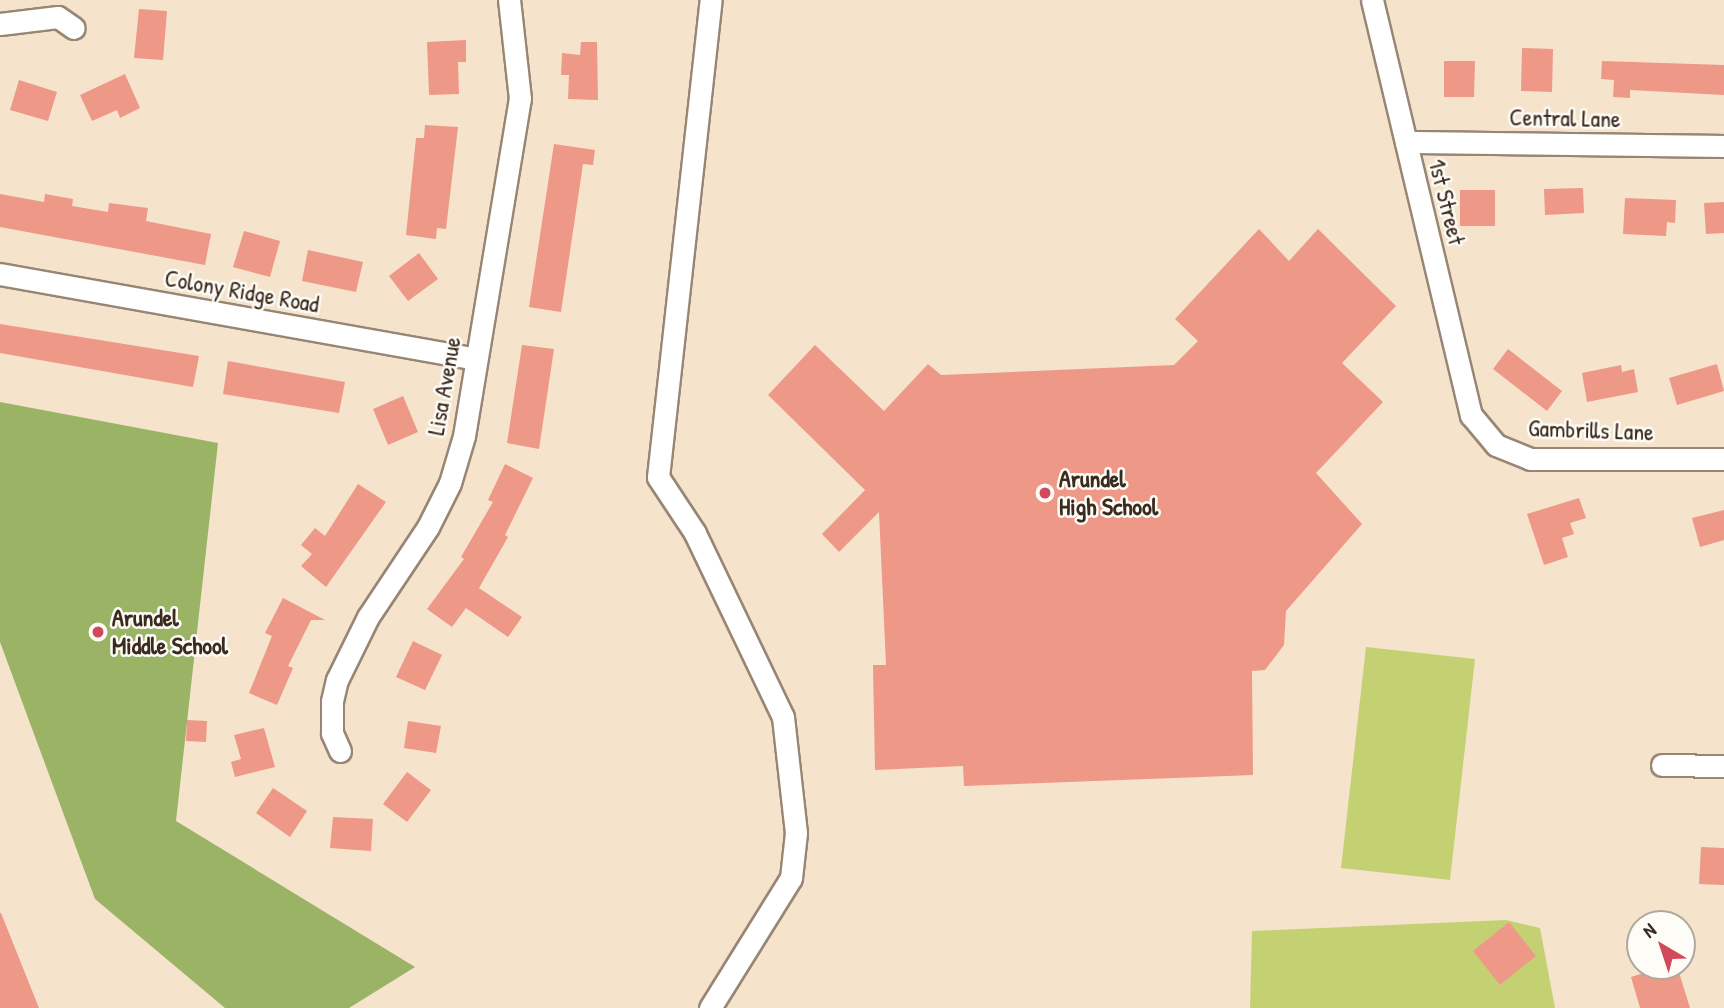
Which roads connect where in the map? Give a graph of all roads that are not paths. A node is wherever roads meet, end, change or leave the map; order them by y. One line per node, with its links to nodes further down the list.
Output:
1 (509, 0): 9 (street, Lisa Avenue)
2 (711, 0): 15 (street)
3 (1372, 0): 6 (street, 1st Street)
4 (0, 24): 5 (street)
5 (74, 28)
6 (1405, 142): 7 (street, Central Lane); 10 (street, 1st Street)
7 (1724, 146)
8 (0, 274): 9 (street, Colony Ridge Road)
9 (475, 359): 12 (street, Lisa Avenue)
10 (1471, 415): 11 (street, Gambrills Lane)
11 (1724, 459)
12 (340, 751)
13 (1662, 765): 14 (street)
14 (1724, 766)
15 (710, 1008)

